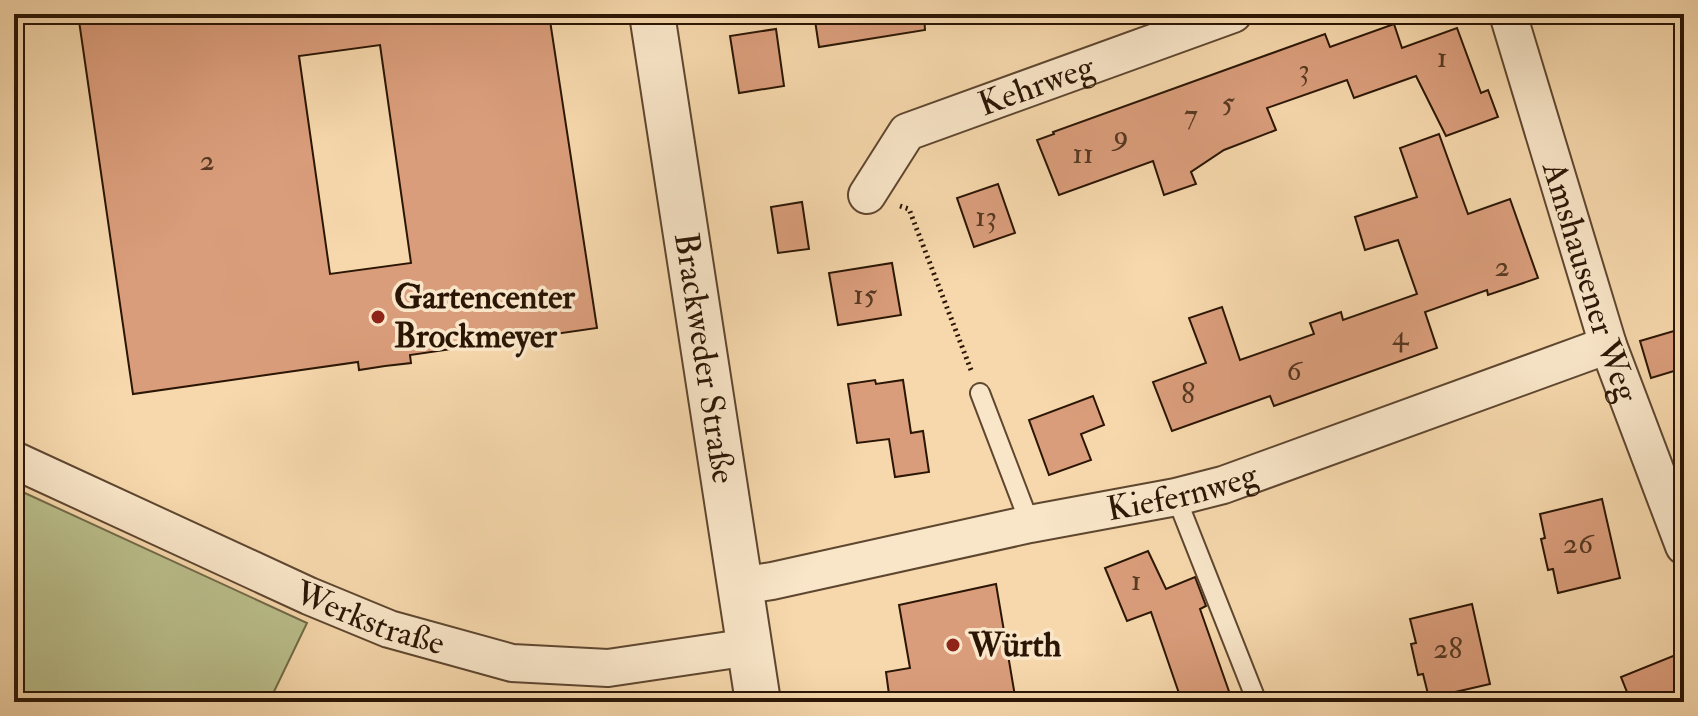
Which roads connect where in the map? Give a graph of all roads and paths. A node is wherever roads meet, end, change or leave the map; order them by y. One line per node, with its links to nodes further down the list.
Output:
1 (652, 14): 11 (street, Brackweder Straße)
2 (1233, 14): 4 (street, Kehrweg)
3 (1508, 14): 5 (street, Amshausener Weg)
4 (867, 195): 6 (path)
5 (1608, 345): 8 (street, Kiefernweg); 10 (street, Amshausener Weg)
6 (980, 393): 9 (lane)
7 (14, 460): 12 (street, Werkstraße)
8 (1176, 497): 9 (street, Kiefernweg); 14 (lane)
9 (1030, 524): 11 (street, Kiefernweg)
10 (1684, 546)
11 (740, 586): 12 (street, Brackweder Straße)
12 (750, 647): 13 (street, Brackweder Straße)
13 (758, 702)
14 (1257, 702)

